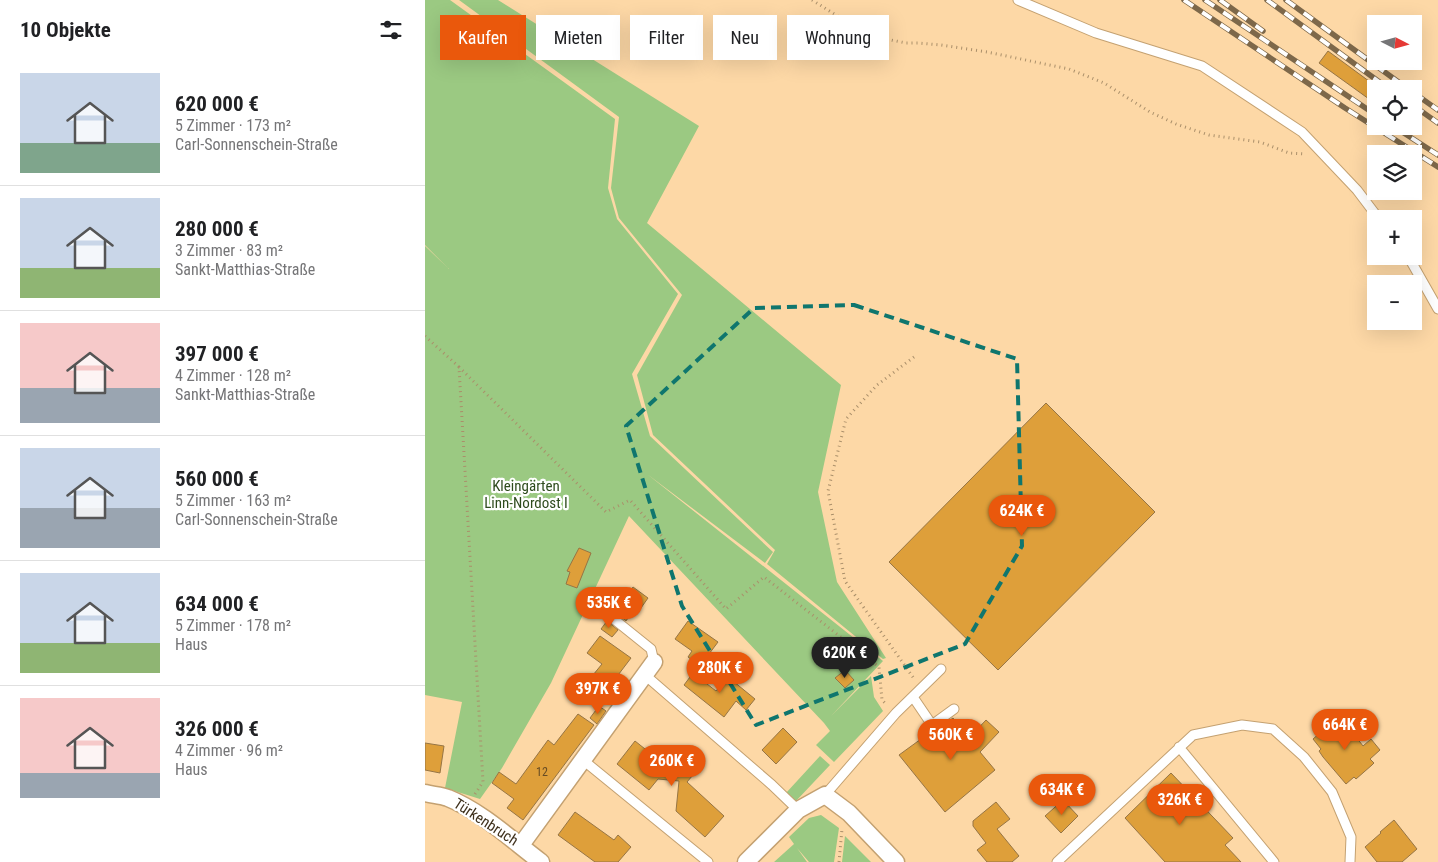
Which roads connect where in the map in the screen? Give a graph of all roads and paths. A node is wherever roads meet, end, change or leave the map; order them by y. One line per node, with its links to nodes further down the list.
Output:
1 (812, 0): 3 (path)
2 (1018, 0): 3 (lane)
3 (1319, 150): 4 (lane)
4 (1372, 210)
5 (1413, 265): 6 (lane)
6 (1438, 310)
7 (425, 336): 9 (path)
8 (914, 357): 13 (path)
9 (459, 367): 16 (path); 21 (path)
10 (600, 608): 11 (lane)
11 (649, 669): 18 (street); 22 (lane)
12 (941, 669): 13 (lane)
13 (921, 688): 14 (lane)
14 (913, 697): 15 (lane); 16 (lane)
15 (954, 708)
16 (895, 713): 20 (lane)
17 (1179, 747): 30 (lane); 31 (lane); 32 (lane)
18 (583, 760): 24 (street); 26 (lane)
19 (425, 793): 21 (street, Türkenbruch)
20 (825, 795): 22 (street); 23 (street)
21 (467, 807): 24 (street, Türkenbruch)
22 (798, 810): 27 (street)
23 (849, 813): 28 (path); 29 (street)
24 (521, 845): 25 (street, Türkenbruch)
25 (537, 861)
26 (708, 862)
27 (746, 862)
28 (839, 862)
29 (896, 862)
30 (1057, 862)
31 (1274, 862)
32 (1350, 862)

